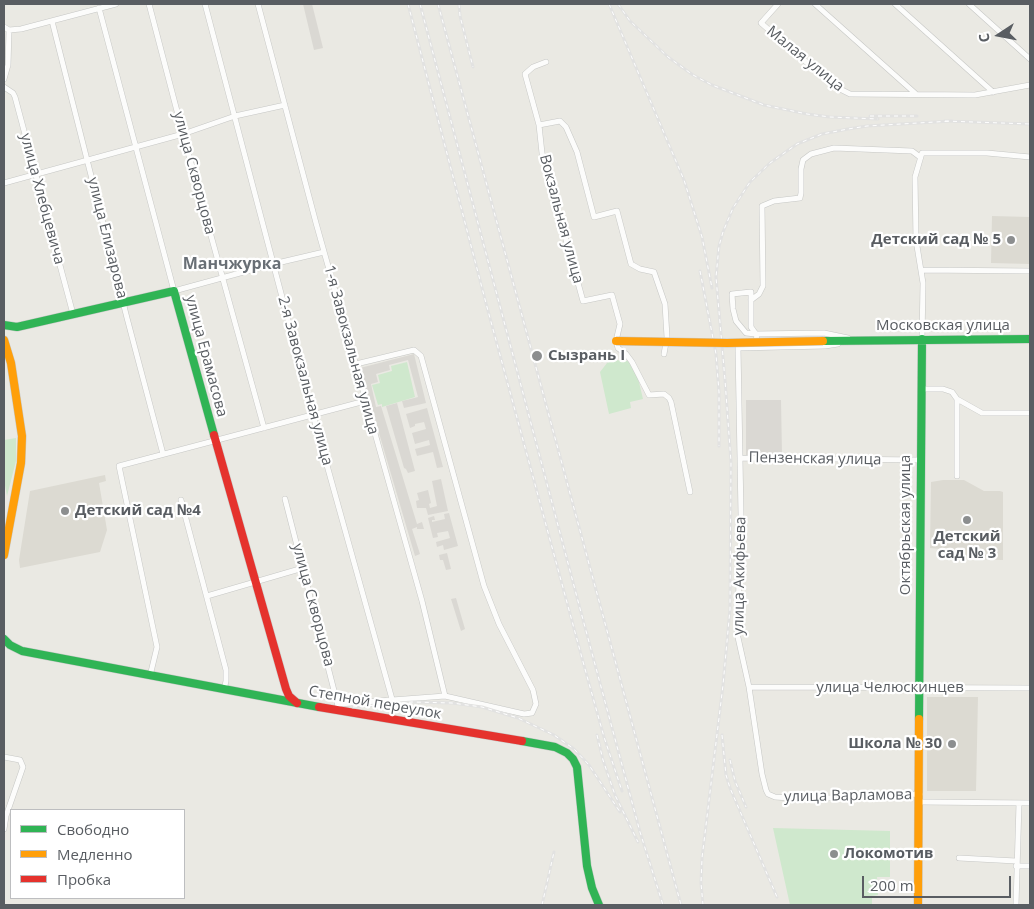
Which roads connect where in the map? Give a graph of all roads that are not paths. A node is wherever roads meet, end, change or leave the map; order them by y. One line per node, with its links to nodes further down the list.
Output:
1 (116, 4): 9 (street)
2 (150, 4): 22 (street, улица Скворцова)
3 (205, 4): 20 (street, 2-я Завокзальная улица)
4 (258, 4): 19 (street, 1-я Завокзальная улица)
5 (778, 4): 18 (street, Малая улица)
6 (815, 4): 18 (street)
7 (895, 4): 17 (street)
8 (969, 4): 12 (street)
9 (99, 8): 10 (street); 23 (street, улица Ерамасова)
10 (52, 21): 11 (street); 26 (street, улица Елизарова)
11 (6, 28): 14 (street)
12 (1030, 59)
13 (546, 62): 21 (street, Вокзальная улица)
14 (4, 79)
15 (1030, 85): 17 (street)
16 (4, 88): 27 (street, улица Хлебцевича)
17 (993, 92): 18 (street)
18 (916, 94)
19 (285, 105): 20 (street); 29 (street, 1-я Завокзальная улица)
20 (234, 116): 22 (street); 30 (street, 2-я Завокзальная улица)
21 (539, 125): 41 (street, Вокзальная улица); 48 (street, Вокзальная улица)
22 (183, 134): 23 (street); 33 (street, улица Скворцова)
23 (137, 147): 26 (street); 34 (street, улица Ерамасова)
24 (920, 156): 25 (street); 31 (street, Октябрьская улица); 35 (street)
25 (1030, 157)
26 (88, 161): 27 (street); 36 (street, улица Елизарова)
27 (36, 175): 28 (street); 37 (street, улица Хлебцевича)
28 (4, 183)
29 (324, 252): 30 (street); 49 (street, 1-я Завокзальная улица)
30 (274, 264): 33 (street); 54 (street, 2-я Завокзальная улица)
31 (921, 270): 32 (street); 42 (street, Октябрьская улица)
32 (1030, 271)
33 (222, 278): 34 (street); 55 (street, улица Скворцова)
34 (174, 291): 36 (main road); 56 (main road, улица Ерамасова)
35 (751, 300): 40 (street); 40 (street)
36 (123, 304): 37 (main road); 57 (street, улица Елизарова)
37 (73, 315): 39 (main road)
38 (4, 325): 39 (main road)
39 (17, 327): 45 (main road)
40 (756, 334): 44 (street, Московская улица); 47 (street)
41 (617, 338): 44 (main road, Московская улица, bridge); 61 (street)
42 (922, 339): 43 (main road, Московская улица); 44 (main road, Московская улица); 50 (main road, Октябрьская улица)
43 (1030, 339)
44 (855, 340): 47 (street, Московская улица)
45 (5, 344): 64 (main road)
46 (738, 348): 47 (street, Московская улица); 58 (street, улица Акифьева)
47 (758, 348)
48 (664, 354)
49 (356, 364): 52 (street, 1-я Завокзальная улица); 77 (street)
50 (921, 389): 51 (street); 59 (main road, Октябрьская улица)
51 (957, 399): 53 (street); 60 (street)
52 (365, 402): 54 (street); 77 (street, 1-я Завокзальная улица)
53 (1030, 413)
54 (313, 415): 55 (street); 79 (street, 2-я Завокзальная улица)
55 (264, 428): 56 (street)
56 (216, 441): 57 (street); 66 (main road, улица Ерамасова)
57 (163, 454): 71 (street)
58 (740, 458): 59 (street, Пензенская улица); 72 (street, улица Акифьева)
59 (920, 460): 75 (main road, Октябрьская улица)
60 (957, 476)
61 (690, 492)
62 (285, 499): 65 (street, улица Скворцова)
63 (181, 500): 67 (street)
64 (4, 555)
65 (304, 568): 66 (street); 81 (street, улица Скворцова)
66 (256, 582): 67 (street); 74 (main road, улица Ерамасова)
67 (207, 596): 76 (street)
68 (4, 639): 70 (main road)
69 (4, 648): 70 (street)
70 (22, 651): 71 (main road, Степной переулок)
71 (150, 676): 76 (main road, Степной переулок)
72 (750, 687): 75 (street, улица Челюскинцев); 83 (street, улица Акифьева)
73 (1030, 688): 75 (street, улица Челюскинцев)
74 (286, 689): 78 (main road); 80 (main road, улица Ерамасова)
75 (920, 689): 84 (main road, Октябрьская улица)
76 (224, 690): 78 (main road, Степной переулок)
77 (445, 696): 79 (street)
78 (273, 700): 80 (main road, Степной переулок)
79 (392, 700): 81 (street)
80 (299, 704): 81 (main road, Степной переулок)
81 (338, 707): 91 (main road, Степной переулок)
82 (4, 757): 87 (street)
83 (775, 797): 84 (street, улица Варламова)
84 (920, 798): 85 (street, улица Варламова); 92 (main road, Октябрьская улица)
85 (1019, 802): 86 (street, улица Варламова); 89 (street)
86 (1030, 802)
87 (4, 829)
88 (959, 858): 89 (street)
89 (1016, 864): 90 (street); 93 (street)
90 (1030, 866)
91 (599, 905)
92 (918, 905)
93 (1016, 905)

